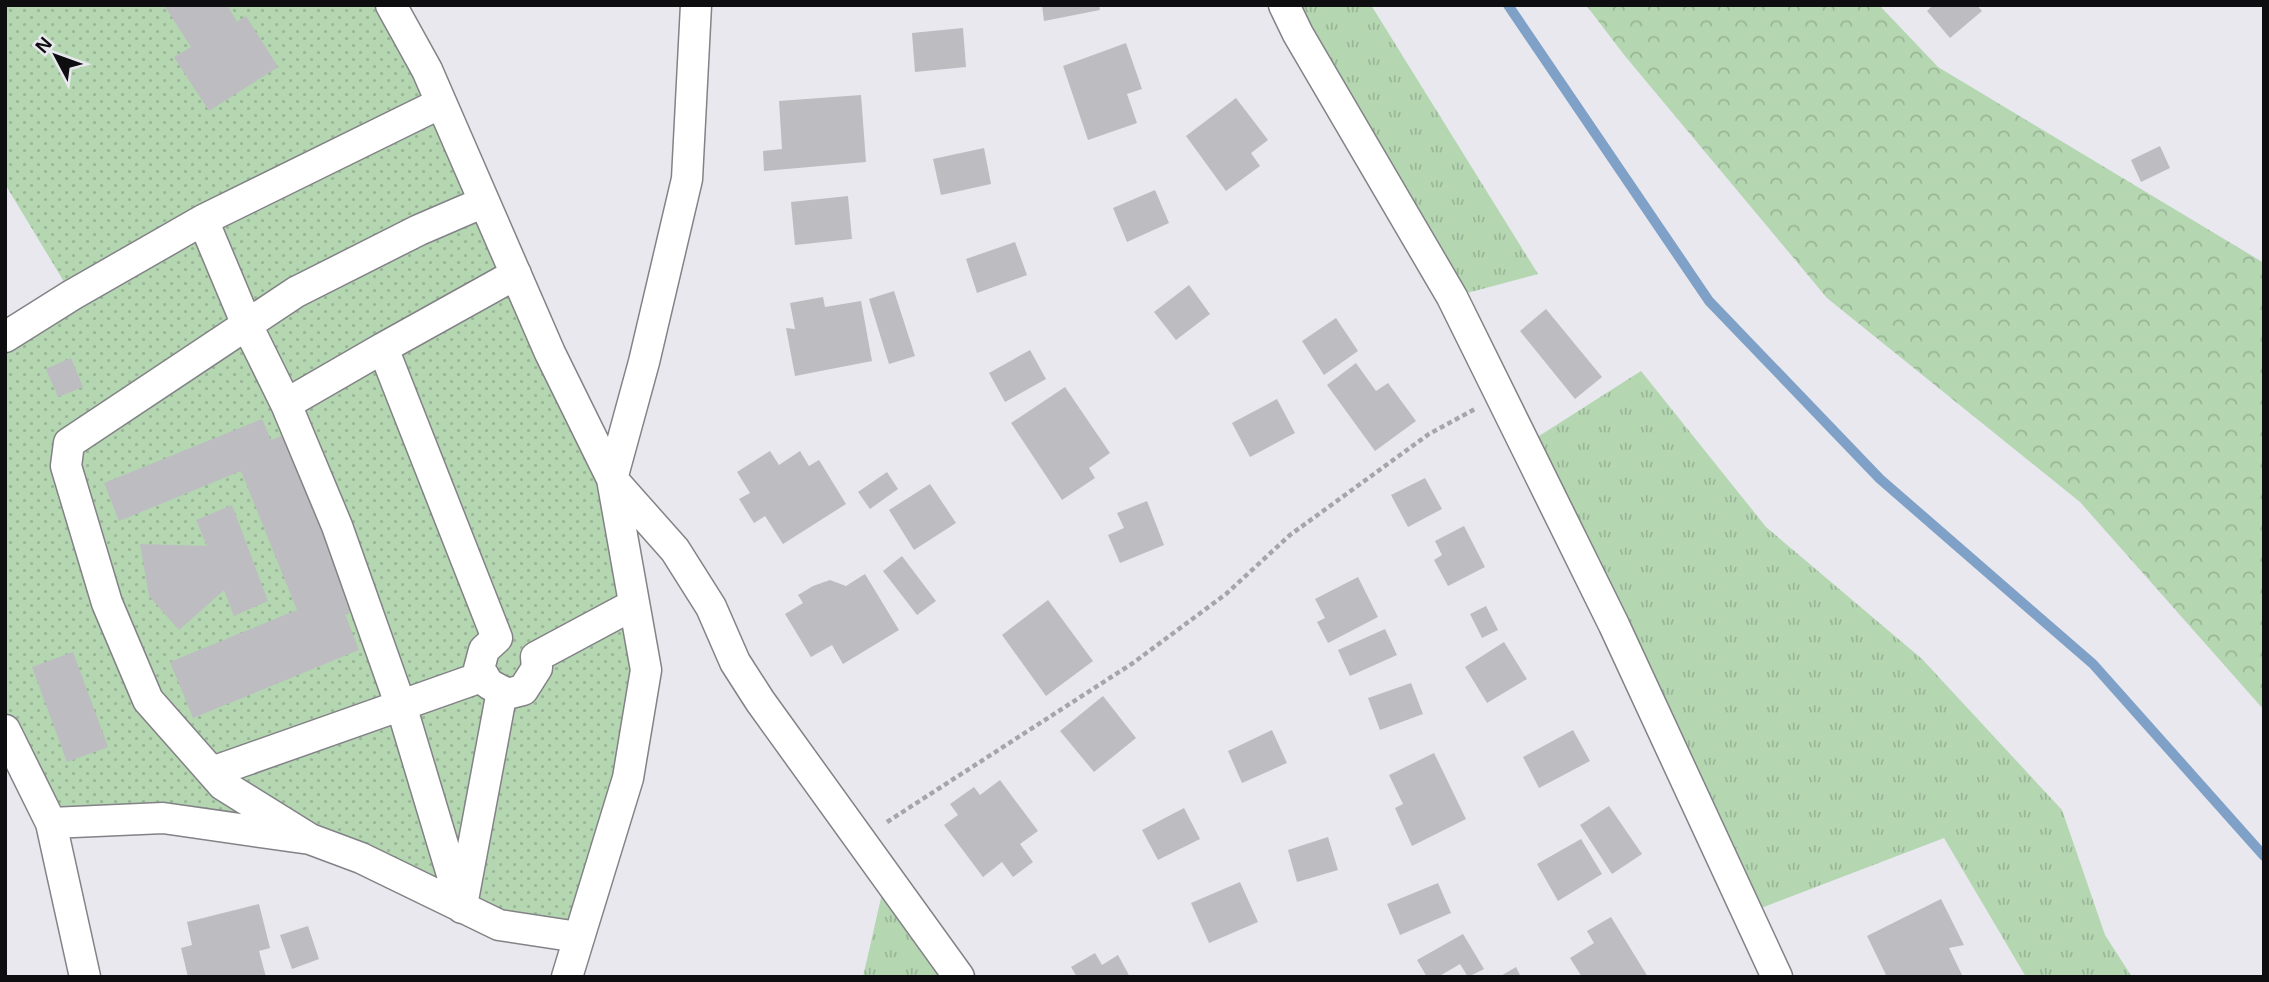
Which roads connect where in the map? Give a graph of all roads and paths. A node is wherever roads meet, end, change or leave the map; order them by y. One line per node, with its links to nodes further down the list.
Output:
1 (391, 5): 4 (street)
2 (696, 5): 13 (street)
3 (1284, 5): 11 (street)
4 (441, 103): 5 (street); 6 (street)
5 (484, 202): 7 (street); 8 (street)
6 (203, 220): 8 (street); 9 (street)
7 (516, 274): 10 (street); 13 (street)
8 (247, 325): 12 (street); 18 (street)
9 (5, 337)
10 (383, 348): 12 (street); 15 (street)
11 (1500, 395): 21 (path); 27 (street)
12 (286, 404): 16 (street)
13 (612, 479): 14 (street); 21 (street)
14 (633, 605): 15 (street); 23 (street)
15 (493, 684): 16 (street); 22 (street)
16 (401, 705): 18 (street); 22 (street)
17 (5, 730): 19 (street)
18 (212, 772): 20 (street)
19 (51, 823): 20 (street); 24 (street)
20 (310, 839): 22 (street)
21 (860, 839): 26 (street)
22 (462, 908): 23 (street)
23 (578, 937): 25 (street)
24 (85, 977)
25 (567, 977)
26 (959, 977)
27 (1777, 977)

